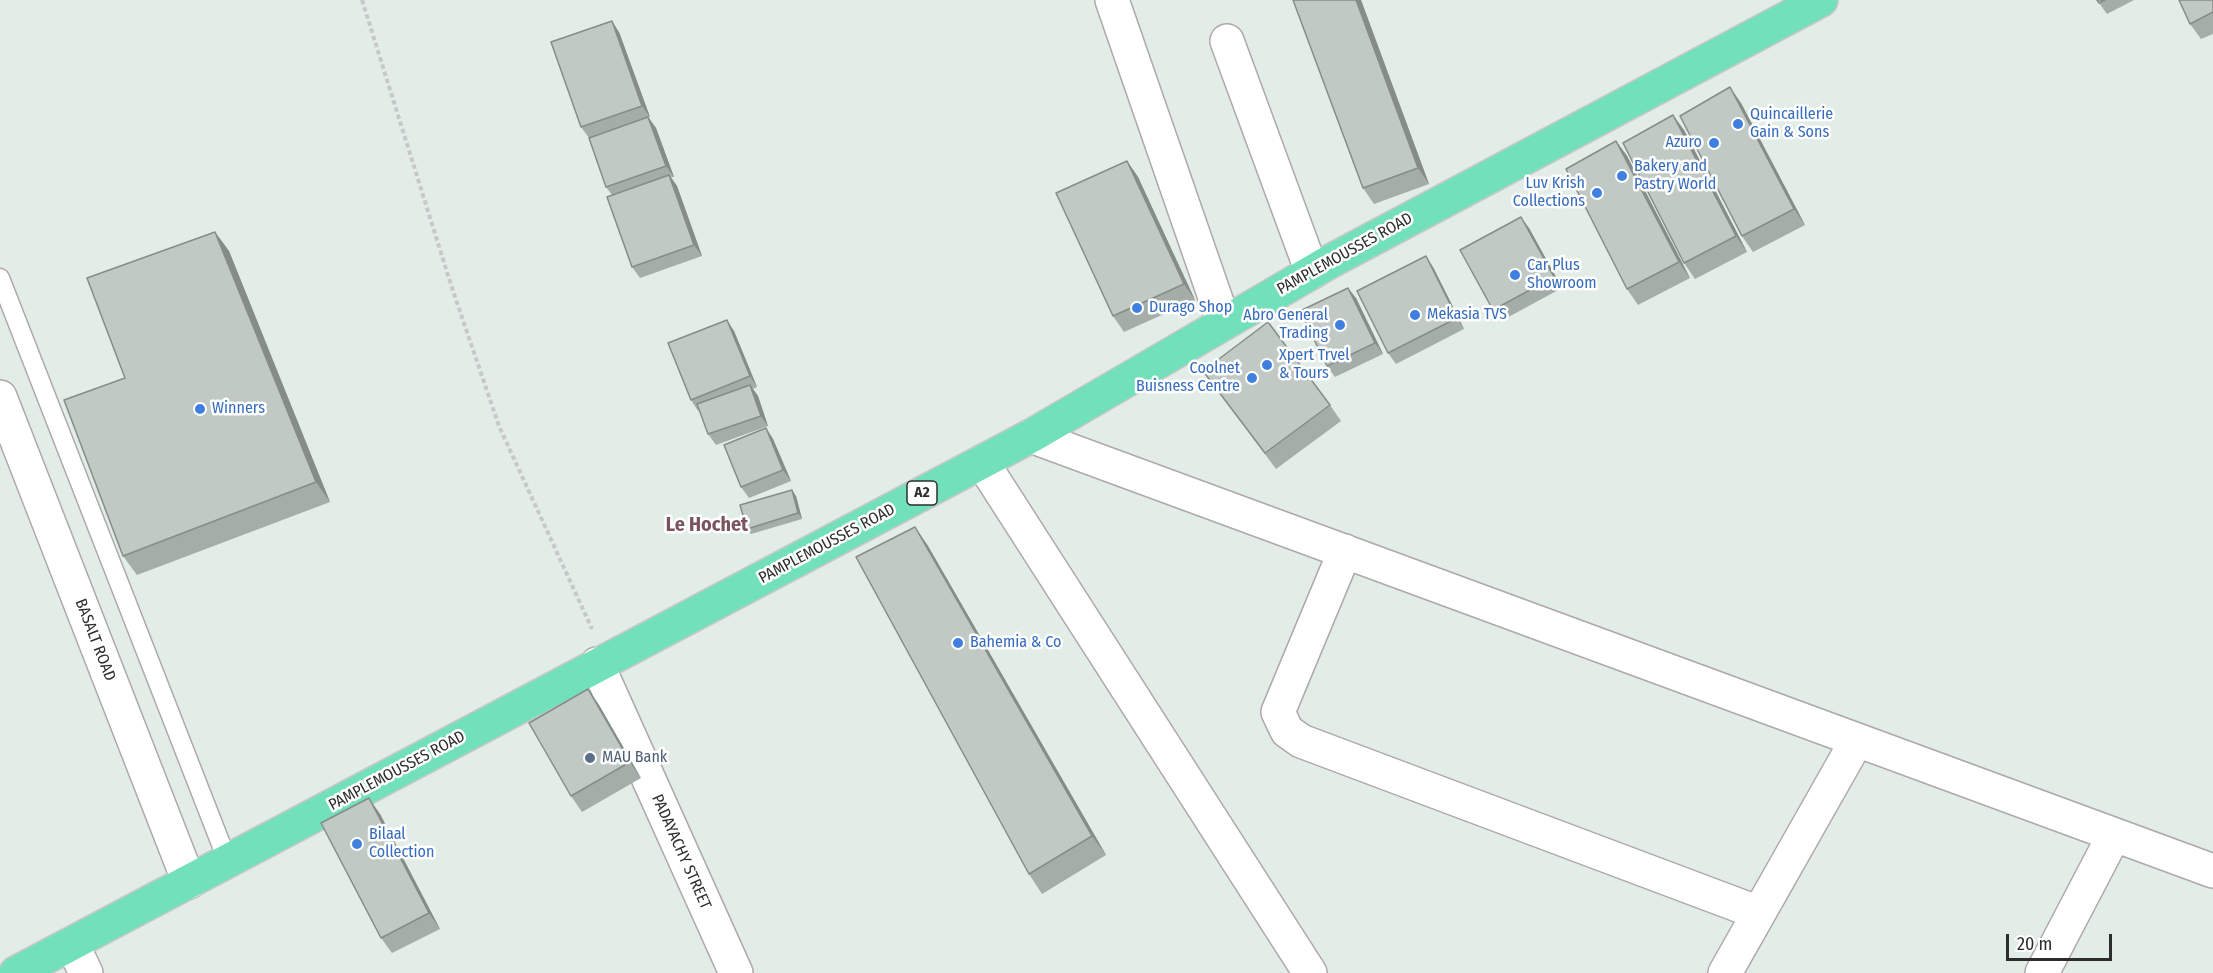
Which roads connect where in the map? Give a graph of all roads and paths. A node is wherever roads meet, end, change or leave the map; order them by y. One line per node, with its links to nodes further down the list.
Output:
1 (362, 0): 12 (path)
2 (1112, 0): 7 (street)
3 (1821, 0): 5 (main road, PAMPLEMOUSSES ROAD / A2)
4 (1227, 41): 5 (street)
5 (1312, 272): 7 (main road, PAMPLEMOUSSES ROAD / A2)
6 (0, 278): 15 (lane)
7 (1224, 323): 9 (main road, PAMPLEMOUSSES ROAD / A2)
8 (0, 397): 17 (street, BASALT ROAD)
9 (1031, 436): 10 (main road, PAMPLEMOUSSES ROAD / A2); 11 (street)
10 (982, 462): 12 (main road, PAMPLEMOUSSES ROAD / A2); 23 (street)
11 (1345, 551): 13 (street); 18 (street)
12 (602, 662): 15 (main road, PAMPLEMOUSSES ROAD / A2); 22 (street, PADAYACHY STREET)
13 (1857, 740): 14 (street); 18 (street)
14 (2114, 835): 16 (street); 25 (street)
15 (228, 862): 17 (main road, PAMPLEMOUSSES ROAD / A2)
16 (2213, 871)
17 (189, 882): 19 (main road, PAMPLEMOUSSES ROAD / A2)
18 (1759, 913): 24 (street)
19 (72, 944): 20 (main road, PAMPLEMOUSSES ROAD / A2); 21 (street)
20 (16, 973)
21 (86, 973)
22 (736, 973)
23 (1310, 973)
24 (1725, 973)
25 (2042, 973)

